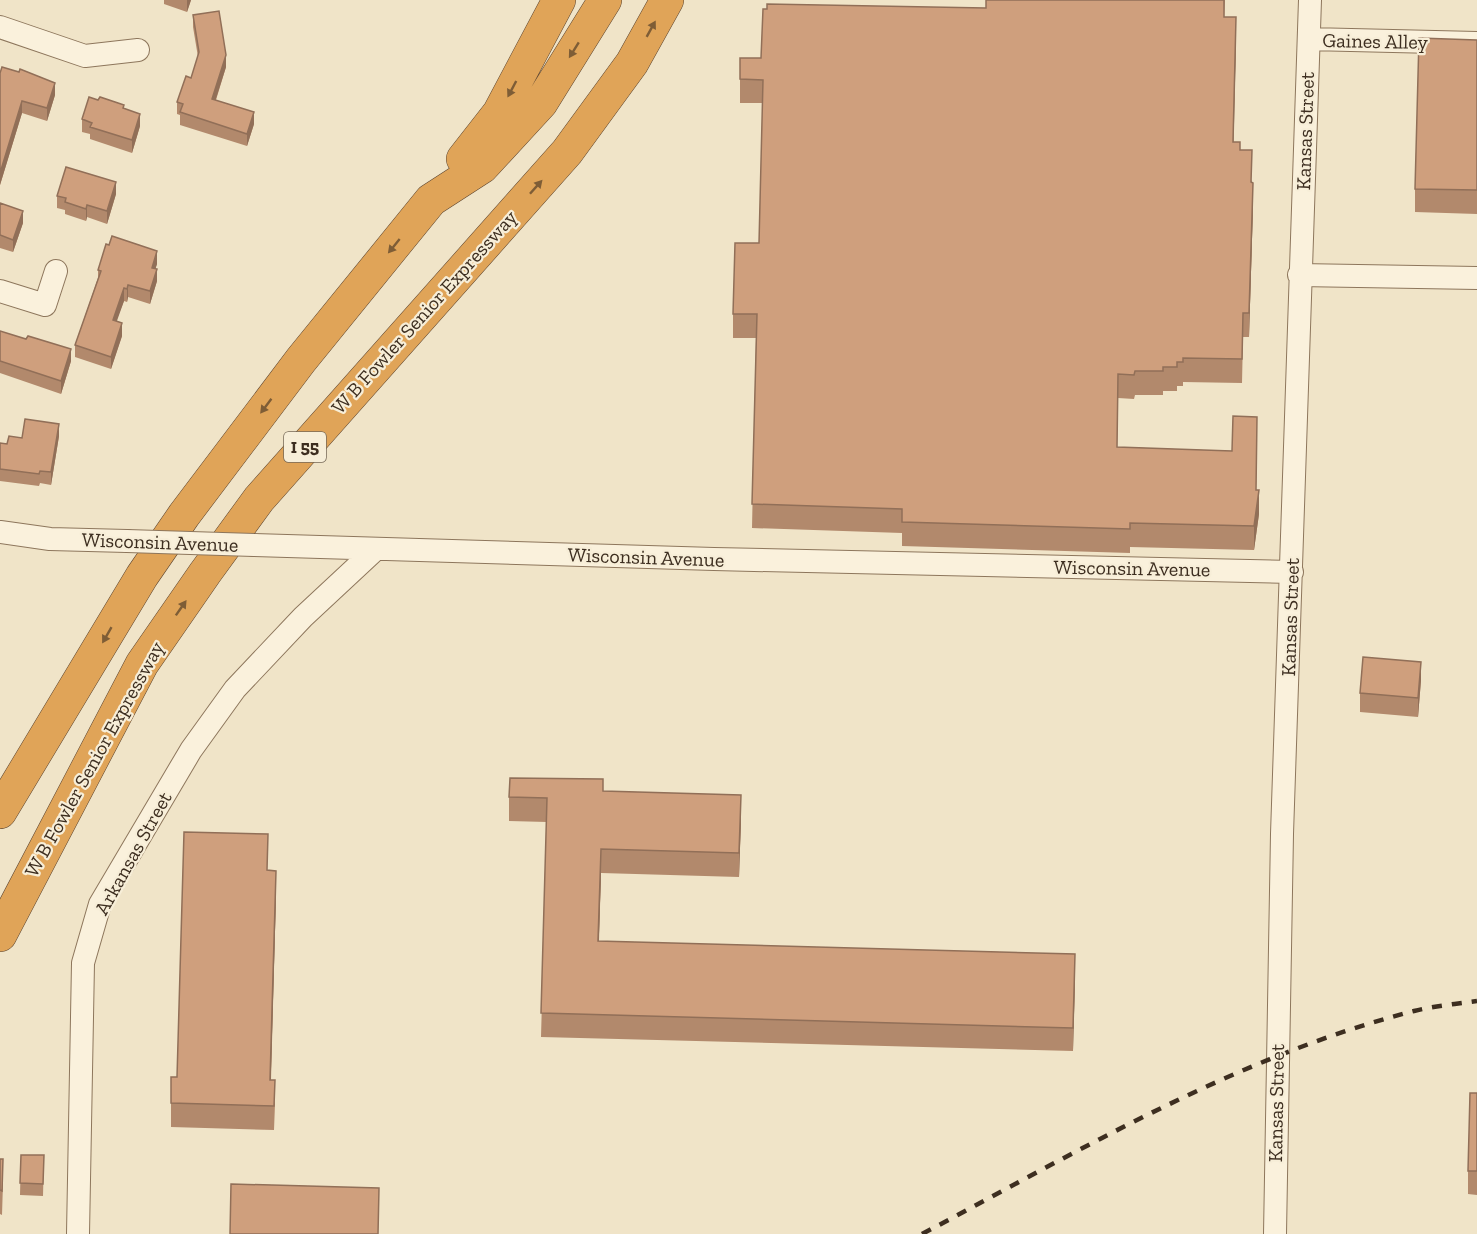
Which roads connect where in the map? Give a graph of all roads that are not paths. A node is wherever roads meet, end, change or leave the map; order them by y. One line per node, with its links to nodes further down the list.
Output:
1 (559, 0): 9 (highway, one-way to 9)
2 (605, 0): 9 (highway, one-way to 9)
3 (667, 0): 18 (highway, W B Fowler Senior Expressway / I 55, one-way to 3)
4 (1310, 0): 6 (street, Kansas Street)
5 (0, 27): 8 (street)
6 (1309, 39): 7 (street, Gaines Alley); 11 (street, Kansas Street)
7 (1477, 43)
8 (138, 50)
9 (431, 200): 17 (highway, one-way to 17)
10 (56, 271): 13 (street)
11 (1299, 275): 12 (street); 16 (street, Kansas Street)
12 (1477, 278)
13 (0, 291)
14 (0, 532): 15 (street, Wisconsin Avenue, bridge)
15 (376, 549): 16 (street, Wisconsin Avenue); 19 (street, Arkansas Street)
16 (1292, 572): 20 (street, Kansas Street)
17 (0, 812)
18 (0, 935)
19 (78, 1234)
20 (1275, 1234)

